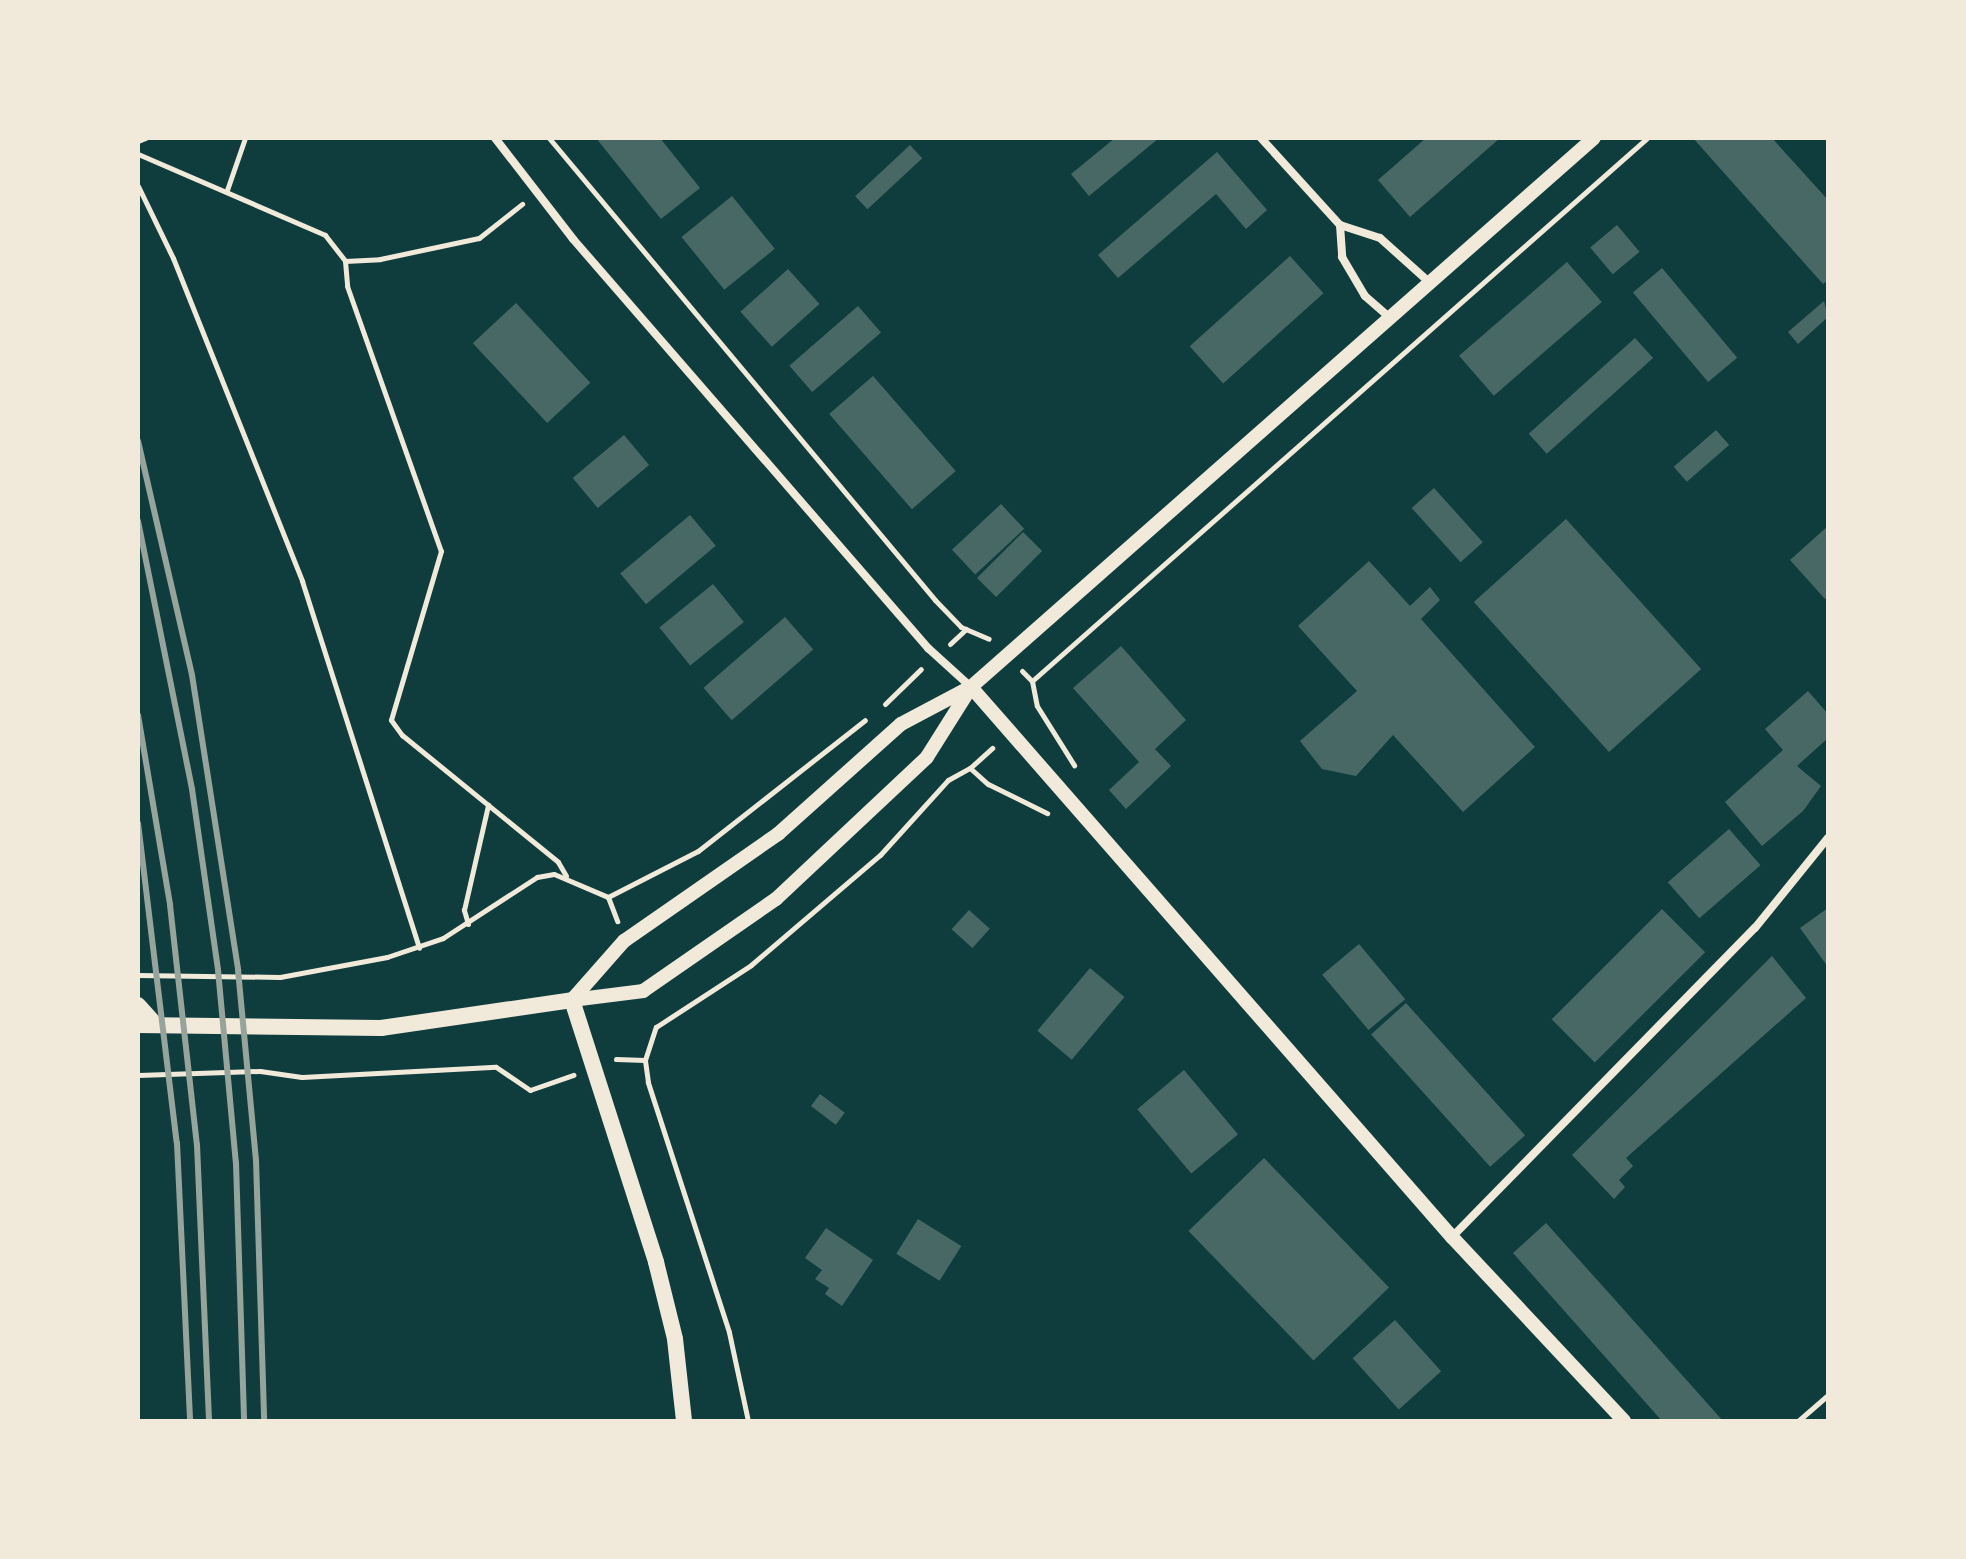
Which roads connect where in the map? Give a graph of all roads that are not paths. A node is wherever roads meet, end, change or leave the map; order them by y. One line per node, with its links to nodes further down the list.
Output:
1 (495, 138): 7 (street)
2 (1261, 138): 4 (street)
3 (1594, 138): 5 (street)
4 (1340, 225): 5 (street); 6 (street)
5 (1428, 281): 6 (street)
6 (1388, 316): 7 (street)
7 (971, 687): 9 (street); 9 (street); 13 (street)
8 (1828, 838): 13 (street)
9 (572, 1000): 12 (main road); 14 (main road)
10 (138, 1005): 12 (main road)
11 (138, 1025): 12 (main road)
12 (156, 1025)
13 (1452, 1237): 15 (street)
14 (684, 1421)
15 (1624, 1421)

